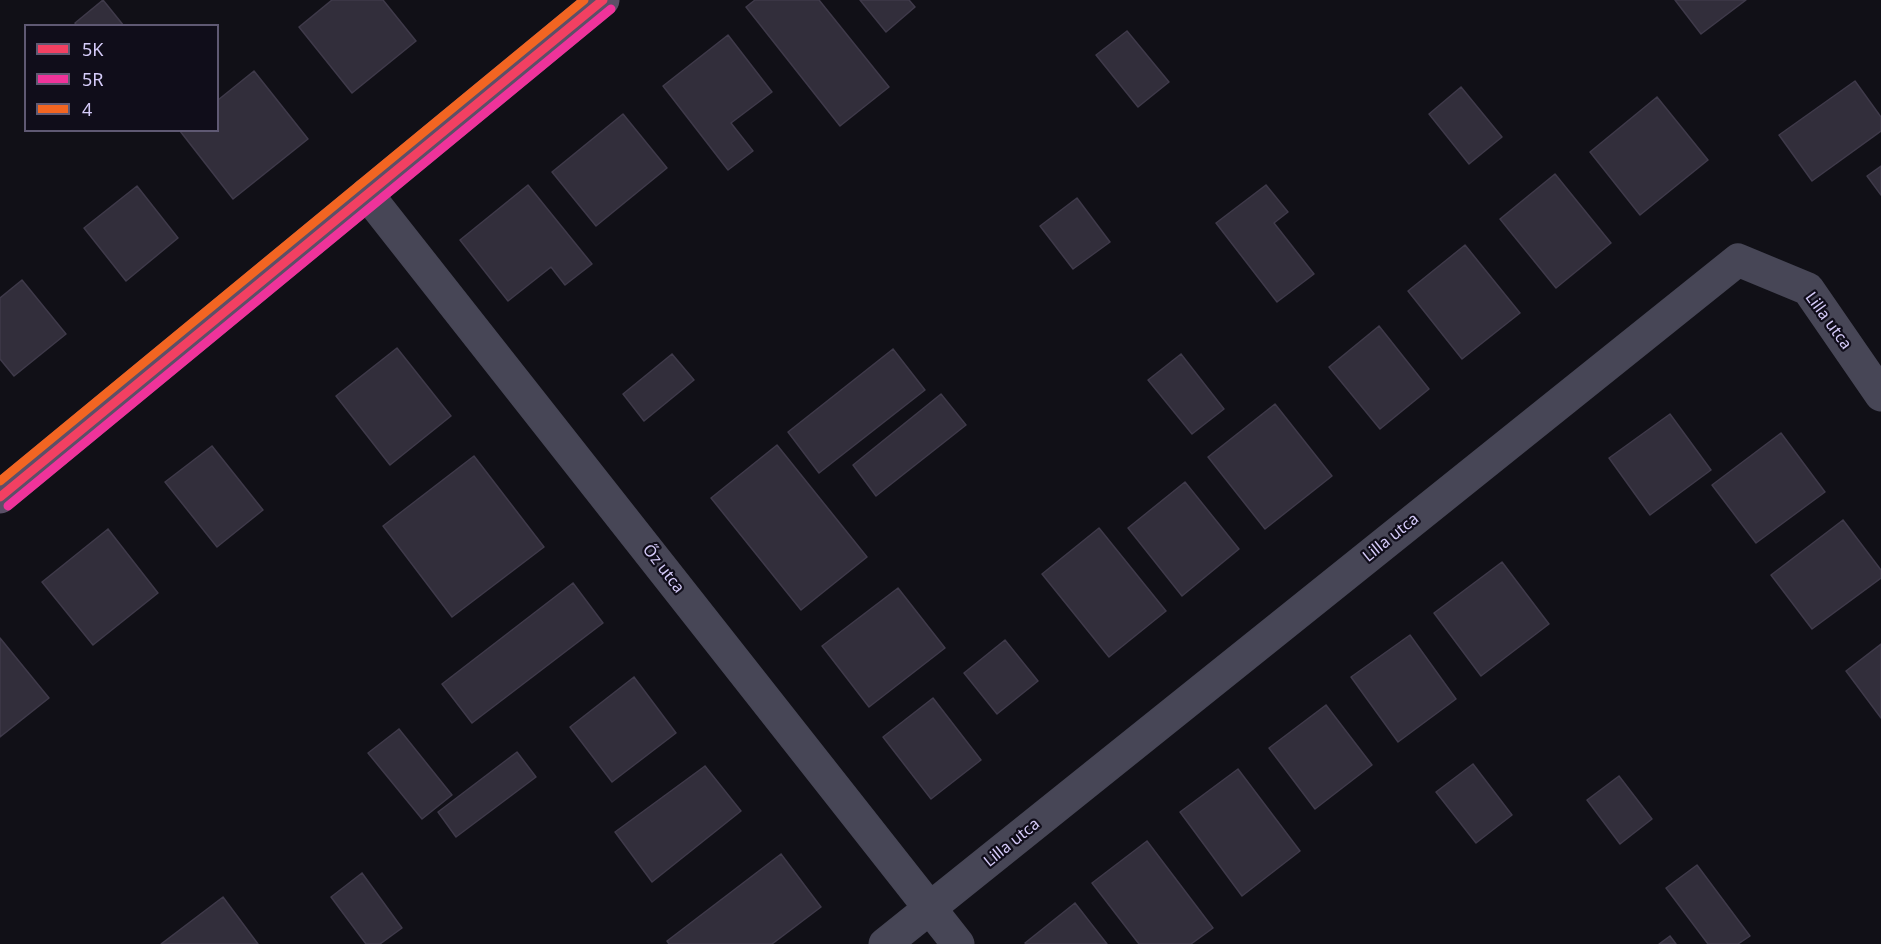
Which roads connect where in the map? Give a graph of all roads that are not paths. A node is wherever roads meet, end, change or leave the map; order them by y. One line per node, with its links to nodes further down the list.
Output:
1 (603, 0): 2 (main road)
2 (367, 194): 4 (main road); 5 (street, Őz utca)
3 (1881, 395): 5 (street, Lilla utca)
4 (0, 497)
5 (931, 908): 6 (street, Lilla utca); 7 (street, Őz utca)
6 (885, 944)
7 (958, 944)

